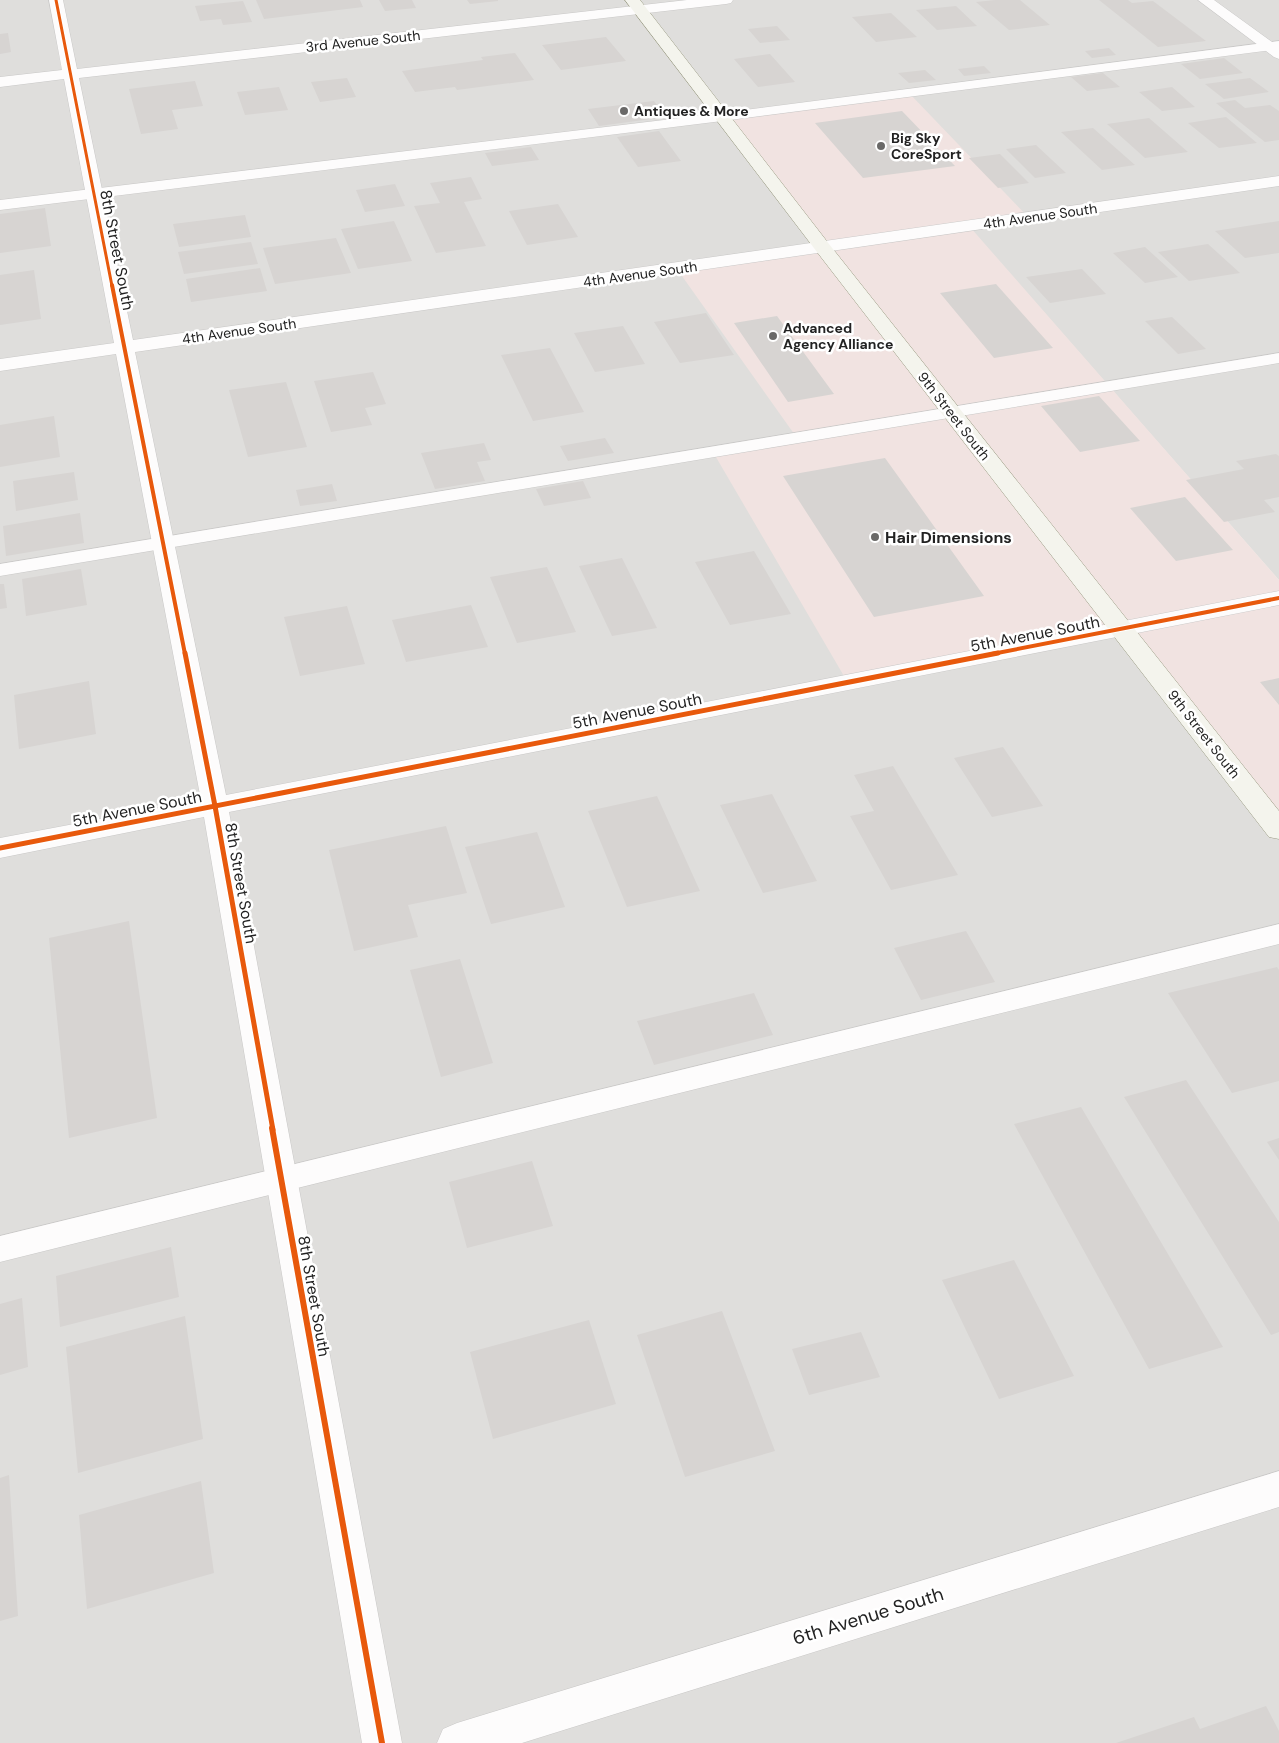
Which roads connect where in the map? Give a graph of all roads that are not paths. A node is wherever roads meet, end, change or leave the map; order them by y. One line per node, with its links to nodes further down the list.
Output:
1 (56, 0): 6 (street, 8th Street South)
2 (726, 0): 4 (street, 3rd Avenue South)
3 (1205, 0): 5 (street)
4 (636, 5): 6 (street, 3rd Avenue South); 8 (main road, 9th Street South)
5 (1276, 49): 8 (lane)
6 (70, 74): 7 (street, 3rd Avenue South); 10 (street, 8th Street South)
7 (0, 82)
8 (722, 117): 10 (lane); 12 (main road, 9th Street South)
9 (1279, 181): 12 (street, 4th Avenue South)
10 (94, 192): 11 (lane); 13 (street, 8th Street South)
11 (0, 205)
12 (823, 248): 13 (street, 4th Avenue South); 16 (main road, 9th Street South)
13 (123, 347): 15 (street, 4th Avenue South); 17 (street, 8th Street South)
14 (1279, 358): 16 (lane)
15 (0, 365)
16 (952, 413): 17 (lane); 20 (main road, 9th Street South)
17 (162, 543): 18 (lane); 21 (street, 8th Street South)
18 (0, 570)
19 (1279, 598): 20 (street, 5th Avenue South)
20 (1122, 630): 21 (street, 5th Avenue South); 22 (main road, 9th Street South)
21 (215, 806): 23 (street, 5th Avenue South); 25 (street, 8th Street South)
22 (1279, 830)
23 (0, 848)
24 (1279, 934): 25 (lane)
25 (280, 1180): 26 (lane); 28 (street, 8th Street South)
26 (0, 1249)
27 (1279, 1488): 29 (street, 6th Avenue South)
28 (382, 1743)
29 (457, 1743)

